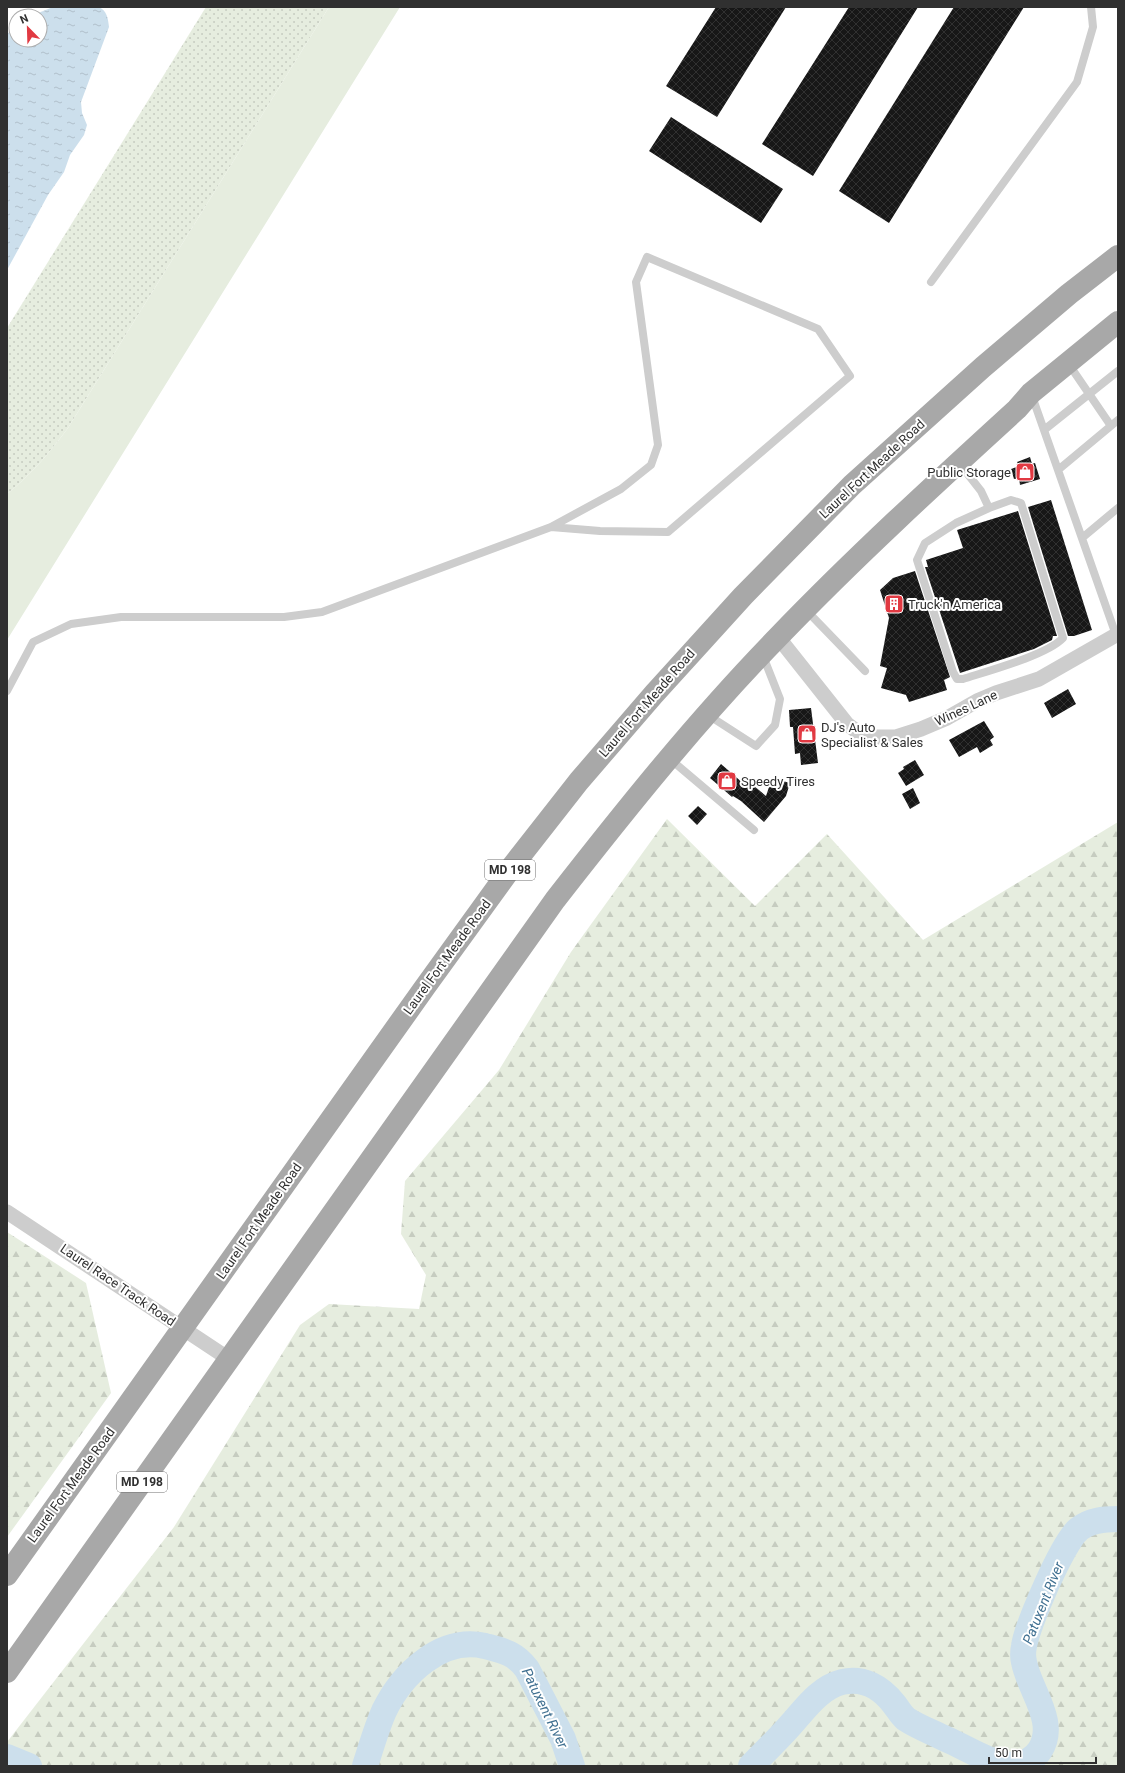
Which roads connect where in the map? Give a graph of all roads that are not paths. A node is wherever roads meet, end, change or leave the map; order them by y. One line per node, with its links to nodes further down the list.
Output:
1 (1090, 7): 3 (lane)
2 (1118, 256): 28 (main road, Laurel Fort Meade Road / MD 198)
3 (931, 282)
4 (1118, 322): 5 (main road, MD 198)
5 (1068, 362): 7 (main road, MD 198); 8 (lane)
6 (1118, 371): 8 (lane)
7 (1031, 393): 11 (lane); 12 (main road, MD 198)
8 (1089, 394): 10 (lane); 11 (lane)
9 (1118, 420): 10 (lane)
10 (1110, 426): 13 (lane)
11 (1044, 430): 13 (lane)
12 (958, 463): 14 (lane); 18 (main road, MD 198)
13 (1058, 470): 17 (lane)
14 (989, 508): 14 (lane)
15 (1118, 508): 17 (lane)
16 (551, 527): 16 (lane); 23 (lane)
17 (1082, 538): 20 (lane)
18 (806, 609): 19 (main road, MD 198); 22 (lane)
19 (778, 637): 20 (street, Wines Lane); 21 (main road, MD 198)
20 (1117, 638)
21 (762, 654): 24 (main road, MD 198); 24 (lane)
22 (865, 671)
23 (7, 691)
24 (708, 714): 25 (main road, MD 198)
25 (669, 758): 26 (lane); 29 (main road, MD 198)
26 (754, 830)
27 (7, 1212): 28 (street, Laurel Race Track Road)
28 (184, 1329): 29 (street, Laurel Race Track Road); 30 (main road, Laurel Fort Meade Road / MD 198)
29 (229, 1359): 31 (main road, MD 198)
30 (7, 1575)
31 (7, 1672)

